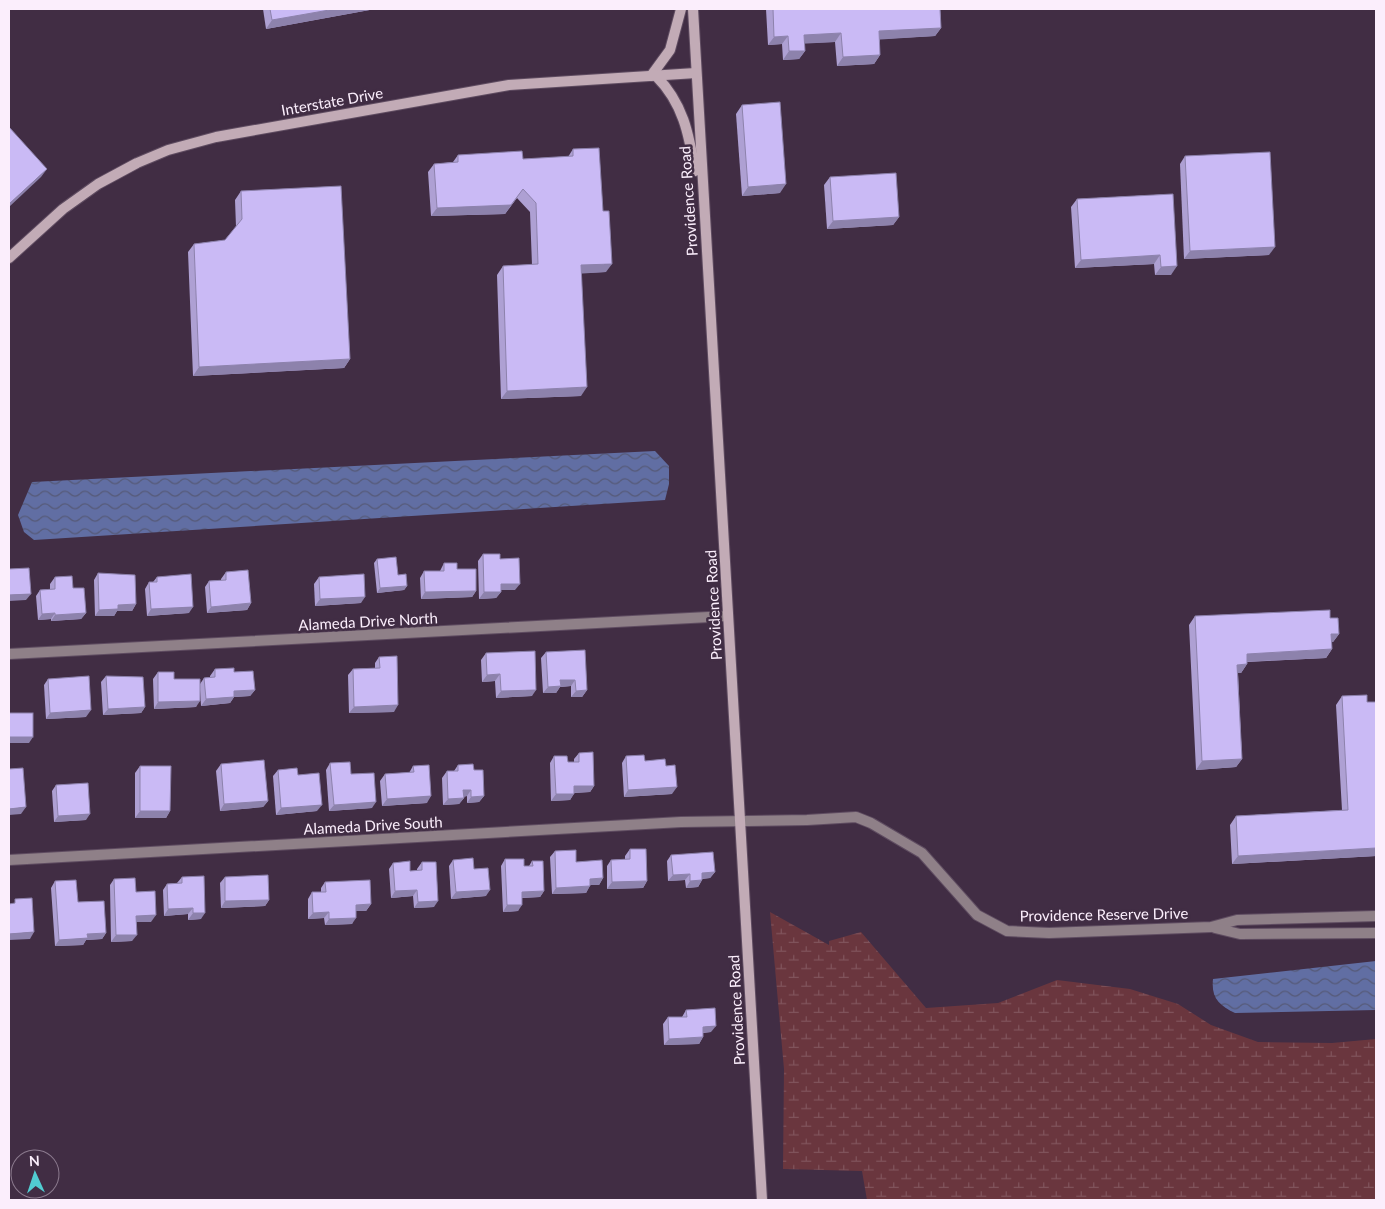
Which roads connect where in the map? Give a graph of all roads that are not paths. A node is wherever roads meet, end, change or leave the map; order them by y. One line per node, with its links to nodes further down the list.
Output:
1 (681, 9): 4 (street)
2 (692, 9): 3 (street, Providence Road)
3 (696, 73): 4 (street, Interstate Drive); 5 (street, Providence Road)
4 (654, 76): 5 (street); 6 (street, Interstate Drive)
5 (703, 219): 7 (street, Providence Road)
6 (9, 258)
7 (728, 616): 8 (street, Alameda Drive North); 9 (street, Providence Road)
8 (9, 654)
9 (739, 822): 10 (street, Alameda Drive South); 12 (street, Providence Reserve Drive); 14 (street, Providence Road)
10 (9, 860)
11 (1376, 916): 12 (street, Providence Reserve Drive)
12 (1211, 927): 13 (street, Providence Reserve Drive)
13 (1376, 933)
14 (762, 1200)

